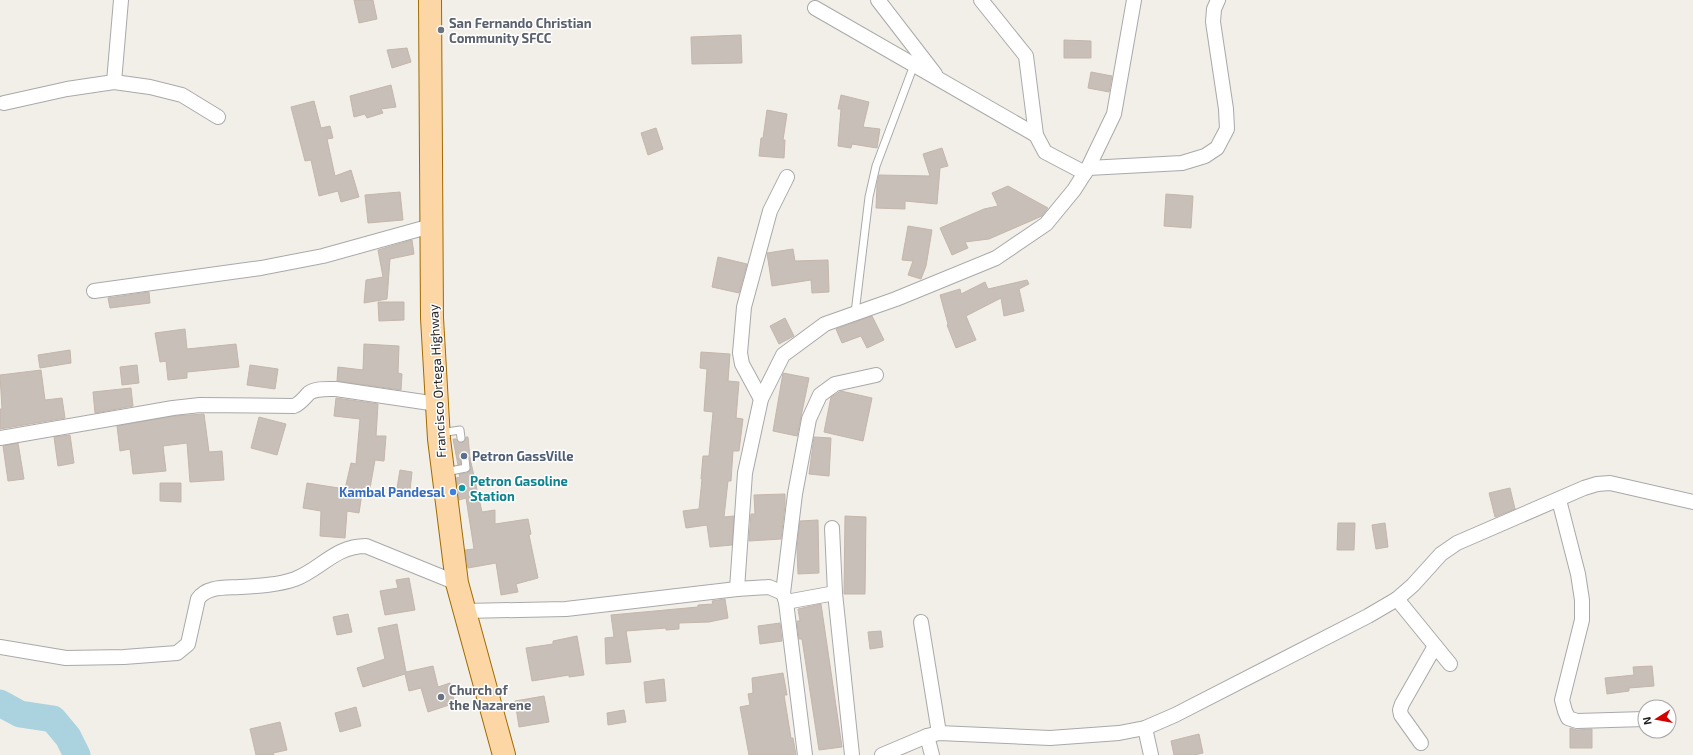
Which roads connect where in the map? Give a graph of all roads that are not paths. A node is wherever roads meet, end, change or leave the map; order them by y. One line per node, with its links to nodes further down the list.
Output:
1 (121, 0): 10 (street)
2 (430, 0): 16 (main road, Francisco Ortega Highway)
3 (878, 0): 9 (street)
4 (981, 0): 13 (street)
5 (1134, 0): 14 (street)
6 (1218, 0): 14 (street)
7 (814, 8): 8 (street)
8 (914, 66): 9 (street); 18 (lane)
9 (939, 79): 13 (street)
10 (114, 82): 11 (street); 12 (street)
11 (4, 103)
12 (218, 117)
13 (1036, 135): 14 (street)
14 (1087, 170): 18 (street)
15 (787, 177): 20 (street)
16 (431, 226): 17 (street); 21 (main road, Francisco Ortega Highway)
17 (94, 291)
18 (855, 313): 20 (street)
19 (876, 375): 33 (street)
20 (761, 399): 31 (street)
21 (437, 404): 22 (main road, Francisco Ortega Highway); 23 (street)
22 (438, 434): 24 (lane); 26 (main road, Francisco Ortega Highway)
23 (0, 438)
24 (461, 438)
25 (465, 459): 26 (lane)
26 (443, 472): 30 (main road, Francisco Ortega Highway)
27 (1559, 500): 28 (street); 34 (street); 40 (street)
28 (1693, 502)
29 (832, 528): 32 (street)
30 (457, 583): 35 (main road, Francisco Ortega Highway); 38 (street)
31 (737, 590): 33 (street); 35 (street)
32 (835, 593): 33 (street); 46 (street)
33 (784, 597): 45 (street)
34 (1397, 599): 37 (street); 41 (street)
35 (464, 611): 44 (main road, Francisco Ortega Highway)
36 (921, 622): 42 (street)
37 (1435, 646): 39 (street); 43 (street)
38 (0, 647)
39 (1450, 664)
40 (1637, 720)
41 (1144, 728): 42 (street); 49 (street)
42 (933, 734): 47 (street); 48 (street)
43 (1422, 743)
44 (504, 755)
45 (805, 755)
46 (852, 755)
47 (882, 755)
48 (932, 755)
49 (1151, 755)

